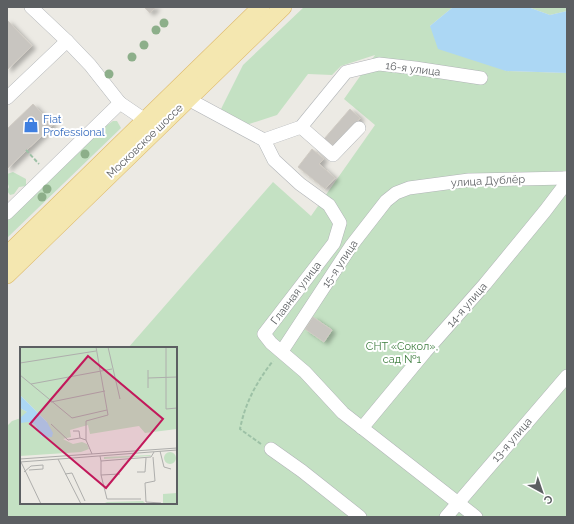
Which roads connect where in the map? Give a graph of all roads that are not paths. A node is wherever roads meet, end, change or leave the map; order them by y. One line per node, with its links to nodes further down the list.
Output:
1 (31, 7): 4 (street)
2 (261, 7): 9 (main road, Московское шоссе)
3 (283, 7): 7 (main road, Московское шоссе)
4 (67, 41): 6 (street); 8 (street)
5 (481, 78): 10 (street, 16-я улица)
6 (7, 98)
7 (188, 100): 12 (street); 17 (main road, Московское шоссе)
8 (120, 103): 9 (street); 15 (street)
9 (145, 120): 16 (main road, Московское шоссе)
10 (301, 127): 11 (street); 12 (street)
11 (359, 128)
12 (264, 140): 18 (street, Главная улица)
13 (566, 178): 14 (street, улица Дублёр); 20 (street, 14-я улица)
14 (409, 188): 18 (street, 15-я улица)
15 (7, 213)
16 (7, 255)
17 (7, 275)
18 (282, 351): 20 (street, Главная улица)
19 (567, 376): 22 (street, 13-я улица)
20 (362, 428): 22 (street, Главная улица)
21 (271, 449): 23 (street)
22 (458, 503): 24 (street, 13-я улица); 25 (street, Главная улица)
23 (360, 517)
24 (446, 517)
25 (476, 517)

